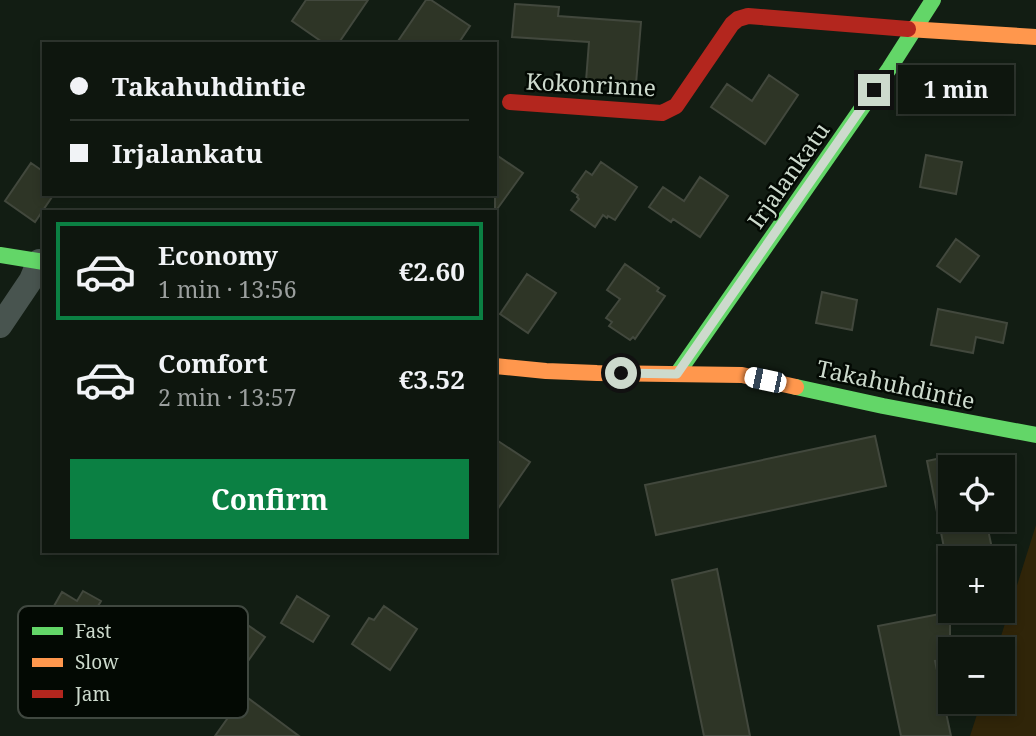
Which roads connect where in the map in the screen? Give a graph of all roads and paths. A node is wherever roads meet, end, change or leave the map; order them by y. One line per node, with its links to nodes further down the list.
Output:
1 (933, 0): 2 (street, Irjalankatu)
2 (916, 29): 3 (street, Kokonrinne); 4 (street, Kokonrinne); 9 (street, Irjalankatu)
3 (1036, 37)
4 (510, 102)
5 (0, 255): 6 (street)
6 (41, 261): 7 (street)
7 (0, 326)
8 (497, 366): 9 (street, Takahuhdintie)
9 (677, 374): 10 (street, Takahuhdintie)
10 (1036, 435)

